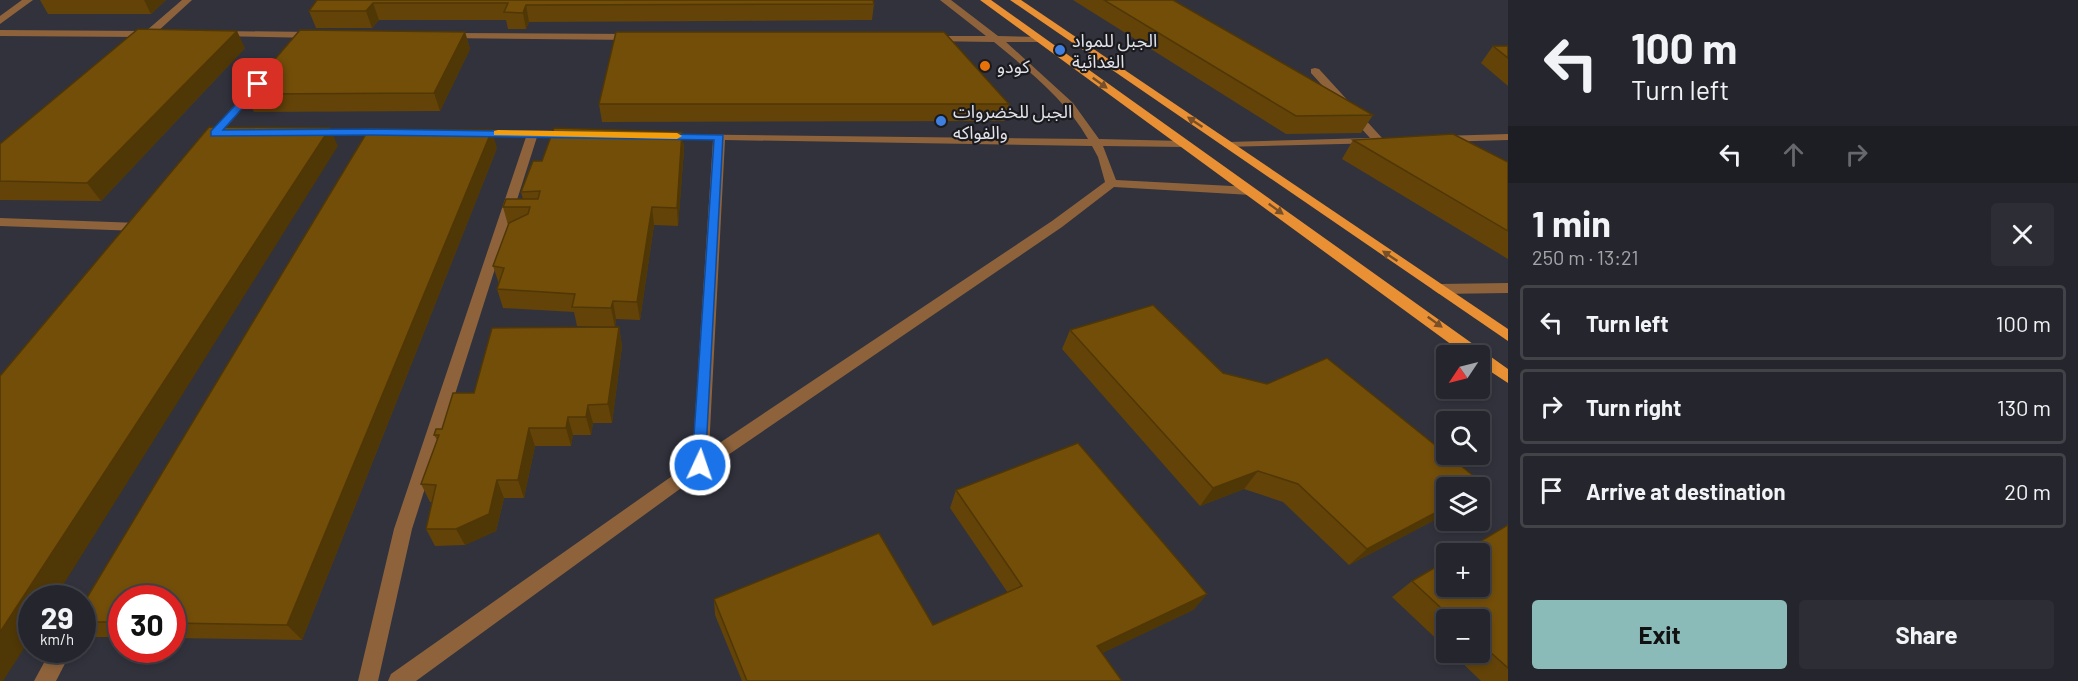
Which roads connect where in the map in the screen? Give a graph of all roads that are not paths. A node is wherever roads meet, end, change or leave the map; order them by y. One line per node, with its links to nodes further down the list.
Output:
1 (28, 0): 6 (street)
2 (187, 0): 8 (street)
3 (945, 0): 15 (street)
4 (985, 0): 16 (main road)
5 (1015, 0): 35 (main road, one-way to 5)
6 (0, 21)
7 (0, 33): 8 (street)
8 (155, 34): 17 (street)
9 (208, 34): 10 (street)
10 (301, 35): 11 (street); 18 (street)
11 (325, 35)
12 (433, 35): 13 (street)
13 (648, 37)
14 (924, 39): 15 (street)
15 (996, 39): 16 (street); 33 (street)
16 (1039, 39): 34 (main road, one-way to 34)
17 (131, 49)
18 (286, 53)
19 (270, 71): 26 (street)
20 (1315, 71): 35 (street)
21 (372, 132): 22 (street); 24 (street); 37 (street)
22 (395, 132)
23 (237, 133): 26 (street)
24 (294, 133)
25 (464, 133): 27 (street)
26 (215, 134): 36 (street)
27 (532, 134): 28 (street); 49 (street)
28 (579, 134)
29 (649, 136): 30 (street)
30 (719, 137): 33 (street); 46 (street)
31 (1508, 137): 32 (street)
32 (1426, 139)
33 (1097, 142): 34 (street); 38 (street)
34 (1184, 144): 39 (main road)
35 (1228, 145): 43 (main road, one-way to 35)
36 (201, 151)
37 (361, 152)
38 (1111, 183): 39 (street); 46 (street)
39 (1251, 191): 45 (main road, one-way to 45)
40 (0, 222): 41 (street)
41 (124, 244)
42 (1508, 288): 43 (street)
43 (1439, 289): 44 (main road)
44 (1508, 336)
45 (1508, 377)
46 (700, 465): 50 (street)
47 (55, 663): 48 (street)
48 (44, 681)
49 (368, 681)
50 (398, 681)

